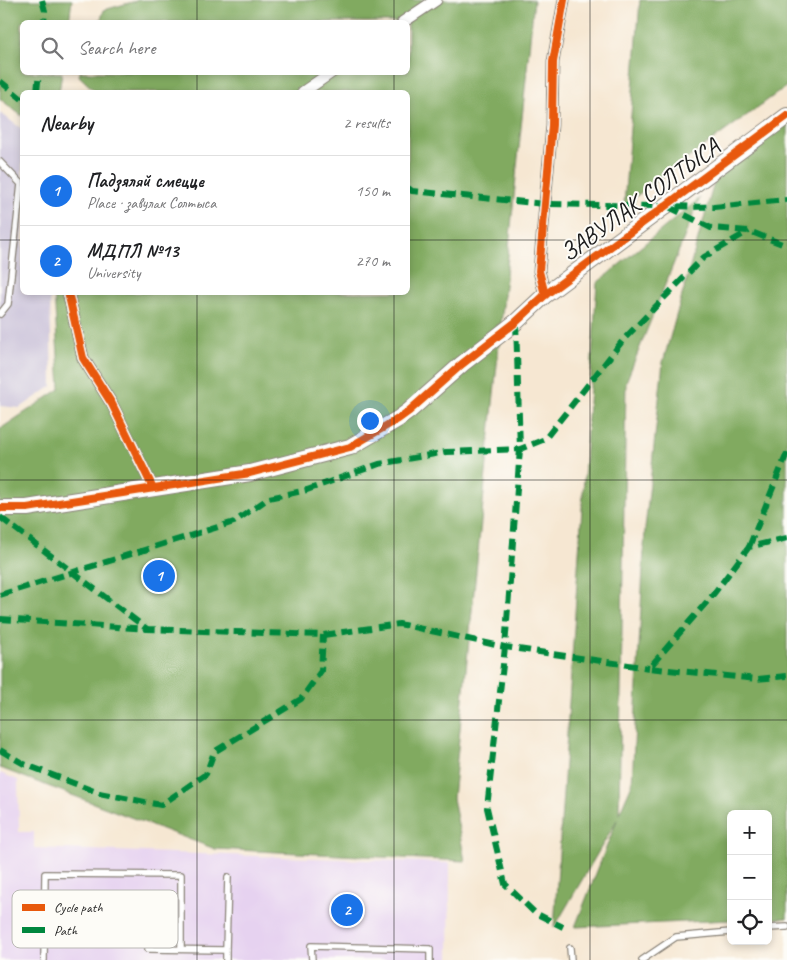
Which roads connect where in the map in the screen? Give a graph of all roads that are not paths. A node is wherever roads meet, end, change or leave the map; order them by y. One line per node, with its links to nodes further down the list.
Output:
1 (436, 0): 3 (street)
2 (564, 0): 11 (street)
3 (406, 20)
4 (328, 75): 5 (street)
5 (306, 90)
6 (787, 116): 11 (street, ЗАВУЛАК СОЛТЫСА)
7 (0, 162): 8 (lane)
8 (20, 183)
9 (20, 193): 12 (lane)
10 (69, 295): 13 (street)
11 (545, 295): 13 (street, ЗАВУЛАК СОЛТЫСА)
12 (0, 314)
13 (153, 488): 14 (street, ЗАВУЛАК СОЛТЫСА)
14 (0, 508)
15 (228, 877): 23 (lane)
16 (45, 890): 22 (lane)
17 (787, 927): 18 (lane)
18 (772, 928)
19 (727, 932): 28 (lane)
20 (148, 948): 22 (lane)
21 (570, 948): 27 (lane)
22 (181, 949): 23 (lane)
23 (226, 950): 24 (lane)
24 (226, 960)
25 (312, 960): 26 (lane)
26 (430, 960)
27 (571, 960)
28 (642, 960)

